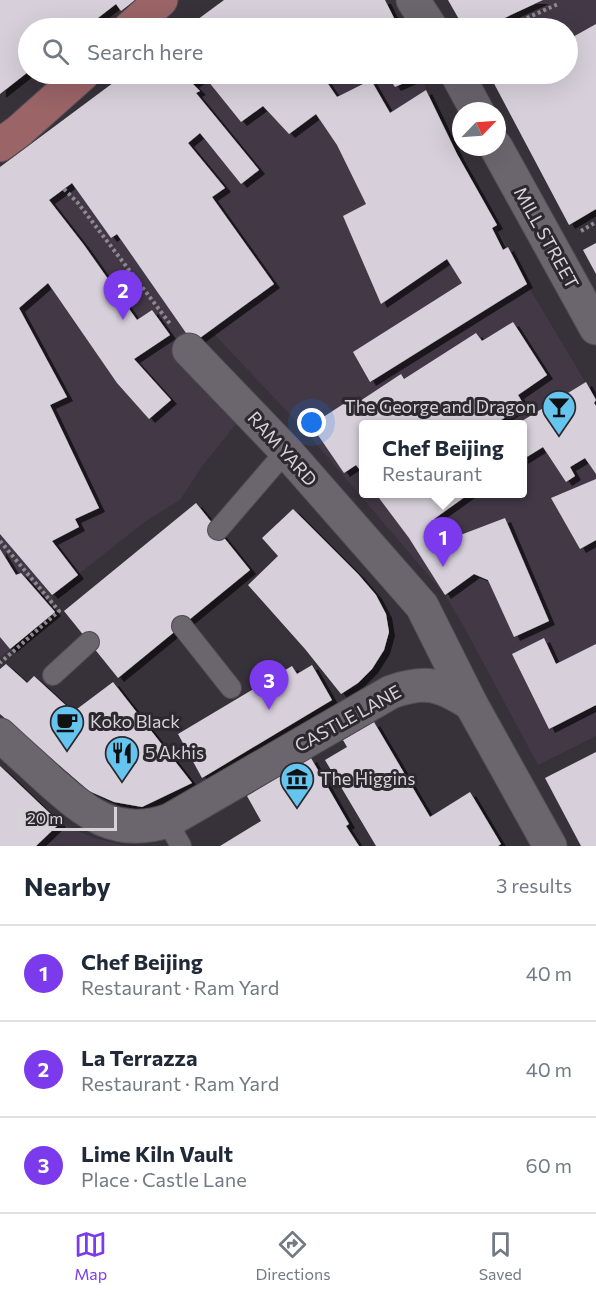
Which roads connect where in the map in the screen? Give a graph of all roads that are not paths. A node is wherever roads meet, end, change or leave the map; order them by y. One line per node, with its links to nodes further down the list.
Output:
1 (161, 0): 3 (main road)
2 (413, 0): 4 (street)
3 (141, 18)
4 (425, 18)
5 (72, 84): 8 (main road)
6 (462, 84): 7 (street)
7 (472, 102)
8 (0, 145)
9 (501, 156): 10 (street, MILL STREET)
10 (596, 328)
11 (189, 350): 12 (street, RAM YARD)
12 (286, 451): 13 (lane); 18 (street, RAM YARD)
13 (218, 530)
14 (182, 626): 17 (lane)
15 (89, 642): 16 (lane)
16 (53, 675)
17 (231, 688)
18 (471, 704): 20 (street, CASTLE LANE); 21 (street)
19 (0, 735): 20 (street, CASTLE LANE)
20 (174, 834)
21 (550, 846)

